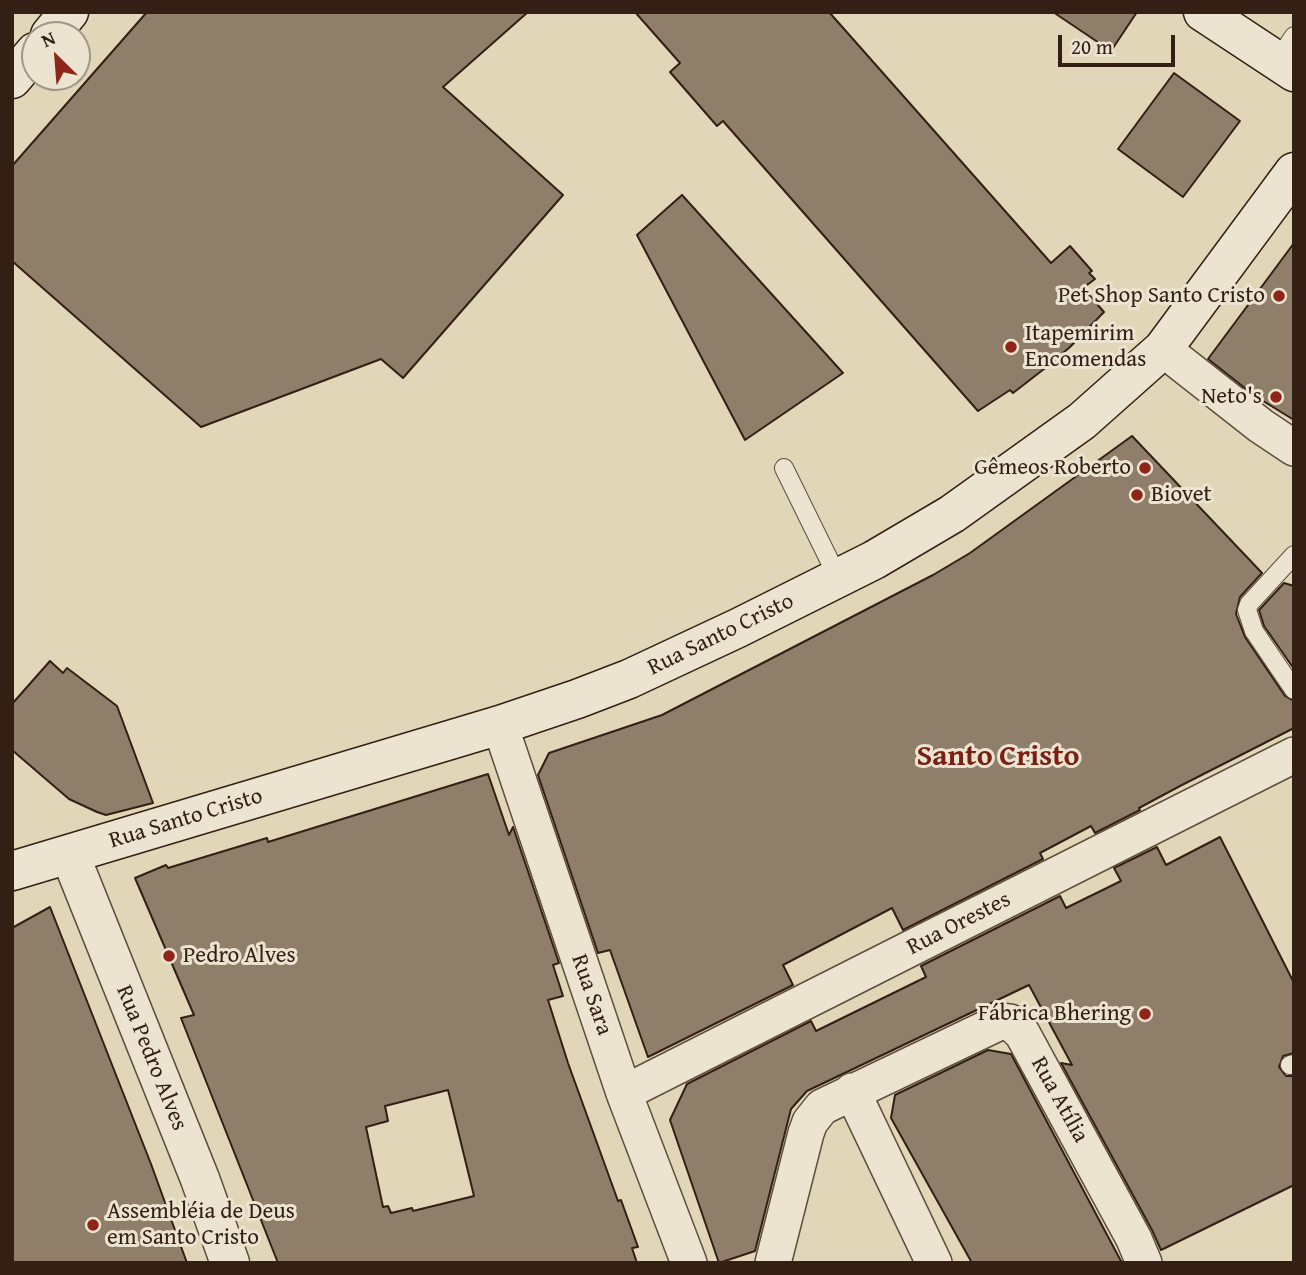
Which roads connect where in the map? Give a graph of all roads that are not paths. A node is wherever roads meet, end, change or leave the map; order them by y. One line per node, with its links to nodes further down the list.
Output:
1 (1203, 12): 2 (main road)
2 (1288, 56)
3 (1294, 172): 4 (main road, Rua Santo Cristo)
4 (1163, 349): 5 (street); 8 (main road, Rua Santo Cristo)
5 (1294, 448)
6 (784, 468): 8 (lane)
7 (1294, 555): 9 (lane)
8 (838, 578): 10 (main road, Rua Santo Cristo)
9 (1294, 690)
10 (500, 725): 12 (main road, Rua Santo Cristo); 15 (street, Rua Sara)
11 (1294, 755): 15 (street, Rua Orestes)
12 (70, 855): 13 (main road, Rua Santo Cristo); 16 (main road, Rua Pedro Alves)
13 (12, 871)
14 (852, 1091): 18 (street); 19 (street); 20 (street, Rua Atília)
15 (624, 1093): 17 (street, Rua Sara)
16 (230, 1263)
17 (689, 1263)
18 (773, 1263)
19 (934, 1263)
20 (1144, 1263)

